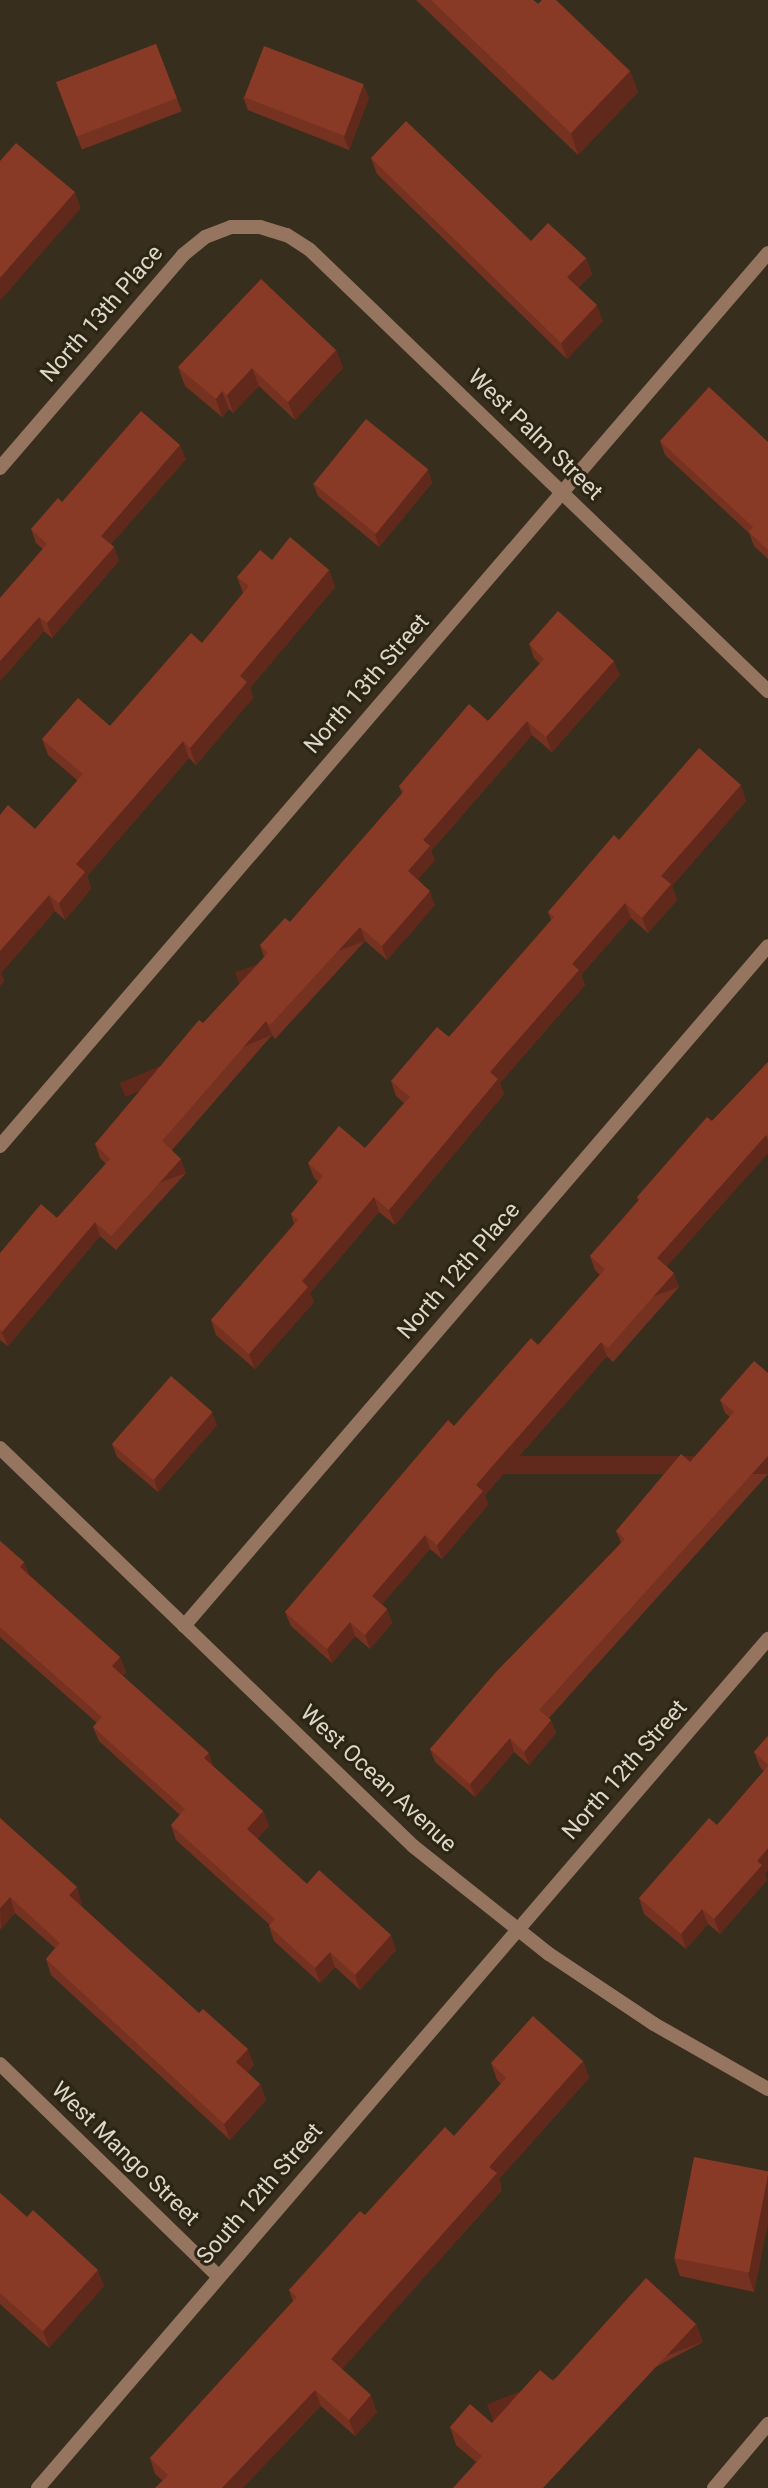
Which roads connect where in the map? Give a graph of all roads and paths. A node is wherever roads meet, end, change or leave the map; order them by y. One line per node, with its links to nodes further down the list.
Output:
1 (260, 227): 3 (street, North 13th Place); 4 (street, West Palm Street)
2 (768, 253): 4 (street, North 13th Street)
3 (0, 468)
4 (562, 492): 5 (street, West Palm Street); 7 (street, North 13th Street)
5 (768, 691)
6 (768, 946): 9 (street, North 12th Place)
7 (0, 1146)
8 (0, 1448): 9 (street, West Ocean Avenue)
9 (184, 1626): 11 (street, West Ocean Avenue)
10 (768, 1639): 11 (street, North 12th Street)
11 (517, 1931): 13 (street, West Ocean Avenue); 14 (street, South 12th Street)
12 (0, 2064): 14 (street, West Mango Street)
13 (768, 2089)
14 (219, 2277): 16 (street, South 12th Street)
15 (768, 2424): 17 (street)
16 (38, 2488)
17 (714, 2488)

